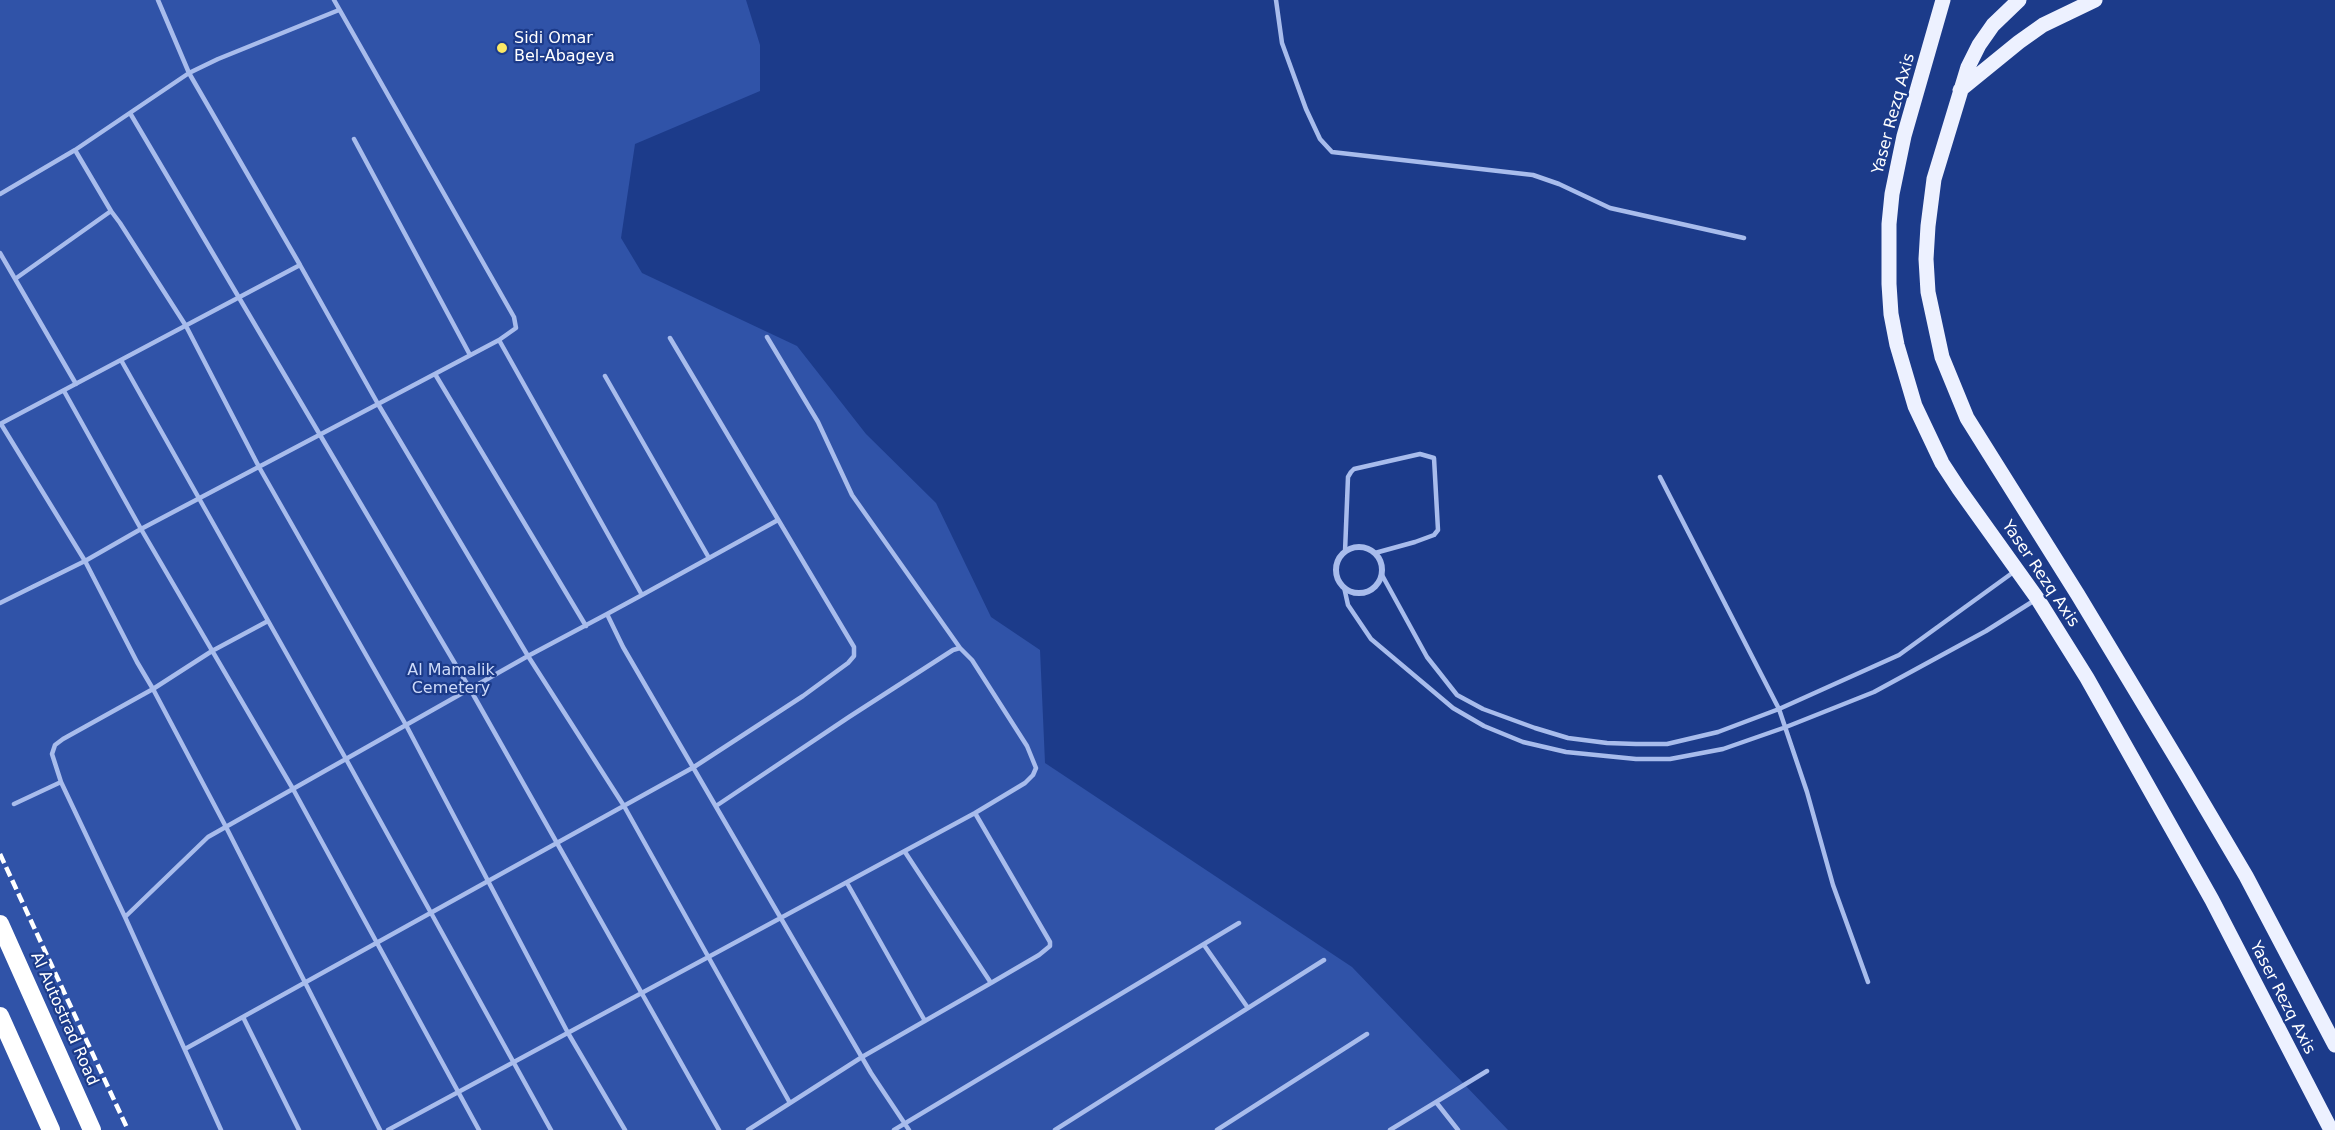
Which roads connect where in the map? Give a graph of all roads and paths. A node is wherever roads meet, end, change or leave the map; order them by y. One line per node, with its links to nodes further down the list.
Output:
1 (158, 0): 8 (lane)
2 (334, 0): 7 (lane)
3 (1276, 0): 15 (lane)
4 (1943, 0): 42 (main road, Yaser Rezq Axis)
5 (2019, 0): 9 (main road, Yaser Rezq Axis)
6 (2095, 0): 9 (main road)
7 (339, 10): 8 (lane); 23 (lane)
8 (189, 74): 10 (lane); 17 (lane)
9 (1960, 90): 91 (main road, Yaser Rezq Axis)
10 (130, 113): 12 (lane); 19 (lane)
11 (354, 139): 24 (lane)
12 (75, 150): 13 (lane); 14 (lane)
13 (0, 194)
14 (111, 211): 18 (lane); 20 (lane)
15 (1744, 238)
16 (0, 253): 18 (lane)
17 (300, 265): 19 (lane); 30 (lane)
18 (15, 279): 28 (lane)
19 (239, 298): 20 (lane); 32 (lane)
20 (186, 326): 25 (lane); 33 (lane)
21 (766, 337): 51 (lane)
22 (670, 338): 36 (lane)
23 (499, 339): 24 (lane); 45 (lane)
24 (470, 355): 26 (lane)
25 (121, 360): 28 (lane); 35 (lane)
26 (435, 374): 30 (lane); 50 (lane)
27 (605, 376): 40 (lane)
28 (76, 384): 29 (lane)
29 (63, 391): 31 (lane); 37 (lane)
30 (378, 405): 32 (lane); 53 (lane)
31 (0, 424): 41 (lane)
32 (320, 435): 33 (lane); 55 (lane)
33 (259, 467): 35 (lane); 57 (lane)
34 (1660, 477): 56 (lane)
35 (198, 499): 37 (lane); 49 (lane)
36 (778, 520): 40 (lane); 60 (lane)
37 (141, 529): 41 (lane); 52 (lane)
38 (1345, 552): 39 (street); 39 (lane); 44 (street)
39 (1374, 553): 43 (street)
40 (709, 558): 45 (lane)
41 (85, 561): 47 (lane); 54 (lane)
42 (2018, 569): 46 (main road, Yaser Rezq Axis); 56 (lane)
43 (1382, 575): 44 (street); 56 (lane)
44 (1344, 587): 58 (lane)
45 (642, 595): 48 (lane)
46 (2037, 598): 58 (lane); 117 (main road, Yaser Rezq Axis)
47 (0, 603)
48 (607, 614): 50 (lane); 60 (lane)
49 (268, 621): 52 (lane); 59 (lane)
50 (586, 626): 53 (lane)
51 (960, 648): 65 (lane); 66 (lane)
52 (212, 651): 54 (lane); 62 (lane)
53 (528, 656): 55 (lane); 64 (lane)
54 (153, 688): 61 (lane); 67 (lane)
55 (470, 688): 57 (lane); 68 (lane)
56 (1779, 709): 58 (lane)
57 (406, 725): 59 (lane); 70 (lane)
58 (1786, 728): 82 (lane)
59 (346, 759): 62 (lane); 72 (lane)
60 (694, 767): 64 (lane); 65 (lane)
61 (61, 782): 63 (lane); 73 (lane)
62 (293, 789): 67 (lane); 77 (lane)
63 (14, 804)
64 (624, 806): 68 (lane); 79 (lane)
65 (716, 806): 74 (lane)
66 (975, 813): 69 (lane); 83 (lane)
67 (226, 827): 73 (lane); 81 (lane)
68 (558, 843): 70 (lane); 84 (lane)
69 (905, 852): 71 (lane); 83 (lane)
70 (488, 881): 72 (lane); 89 (lane)
71 (847, 883): 74 (lane); 88 (lane)
72 (431, 912): 77 (lane); 94 (lane)
73 (125, 917): 92 (lane)
74 (781, 918): 79 (lane); 93 (lane)
75 (1239, 923): 78 (lane)
76 (0, 924): 101 (highway, Al Autostrad Road)
77 (377, 943): 81 (lane); 96 (lane)
78 (1204, 945): 85 (lane); 99 (lane)
79 (710, 957): 84 (lane); 98 (lane)
80 (1324, 960): 85 (lane)
81 (305, 982): 87 (lane); 104 (lane)
82 (1868, 982)
83 (991, 983): 88 (lane)
84 (642, 993): 89 (lane); 109 (lane)
85 (1248, 1008): 113 (lane)
86 (0, 1016): 100 (highway)
87 (243, 1017): 92 (lane); 103 (lane)
88 (925, 1021): 93 (lane)
89 (568, 1033): 94 (lane); 108 (lane)
90 (1367, 1034): 114 (lane)
91 (2335, 1045)
92 (185, 1049): 102 (lane)
93 (862, 1057): 98 (lane); 99 (lane)
94 (514, 1062): 96 (lane); 107 (lane)
95 (1486, 1071): 97 (lane)
96 (458, 1093): 105 (lane); 106 (lane)
97 (1436, 1102): 115 (lane); 116 (lane)
98 (790, 1103): 110 (lane)
99 (905, 1123): 111 (lane); 112 (lane)
100 (51, 1130)
101 (92, 1130)
102 (221, 1130)
103 (299, 1130)
104 (380, 1130)
105 (388, 1130)
106 (478, 1130)
107 (552, 1130)
108 (625, 1130)
109 (719, 1130)
110 (748, 1130)
111 (894, 1130)
112 (909, 1130)
113 (1054, 1130)
114 (1217, 1130)
115 (1390, 1130)
116 (1458, 1130)
117 (2331, 1130)

